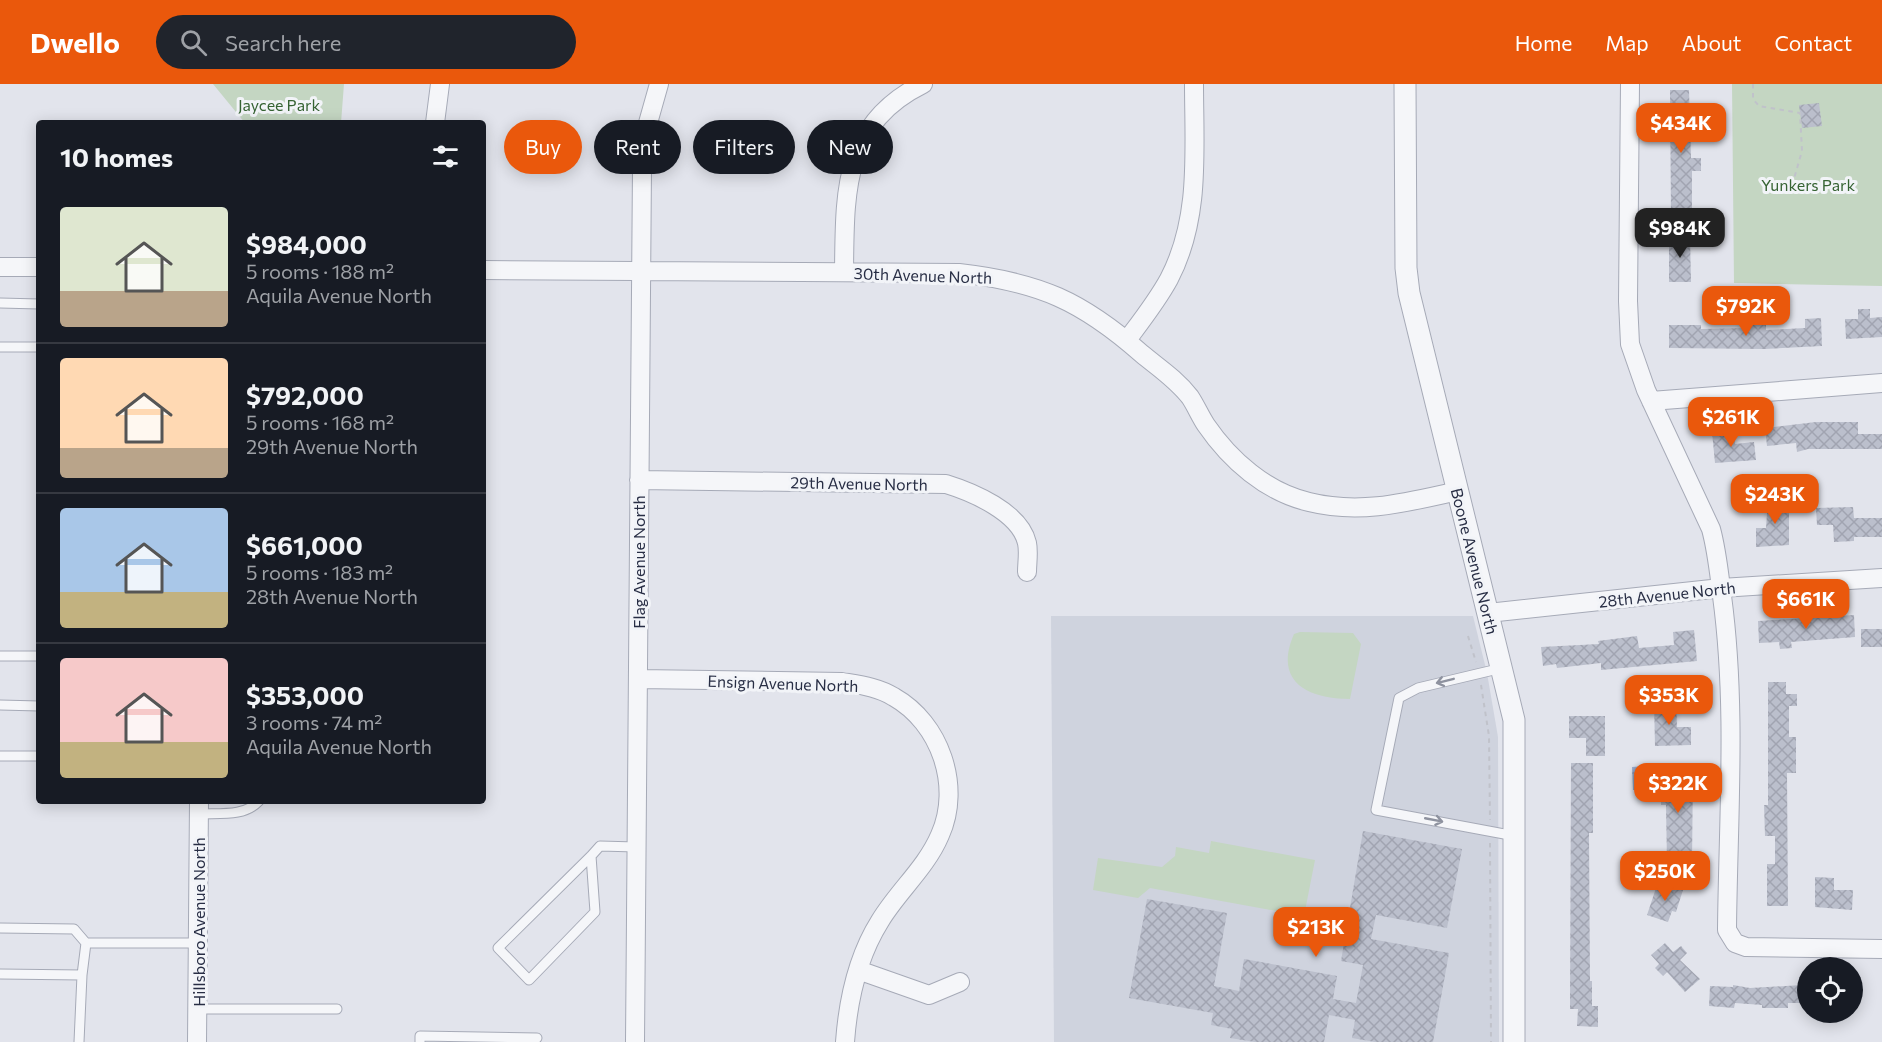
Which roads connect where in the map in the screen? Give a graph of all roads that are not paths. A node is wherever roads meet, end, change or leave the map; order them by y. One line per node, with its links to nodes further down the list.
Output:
1 (440, 84): 7 (street)
2 (659, 84): 11 (street, Flag Avenue North)
3 (923, 84): 12 (street)
4 (1194, 84): 15 (street)
5 (1406, 84): 21 (street, Boone Avenue North)
6 (1630, 84): 19 (street)
7 (435, 120)
8 (0, 267): 9 (street)
9 (36, 267)
10 (486, 270): 11 (street, 30th Avenue North)
11 (641, 271): 12 (street, 30th Avenue North); 20 (street, Flag Avenue North)
12 (844, 272): 15 (street, 30th Avenue North)
13 (0, 303): 14 (lane)
14 (36, 304)
15 (1127, 340): 21 (street, 30th Avenue North)
16 (0, 347): 17 (lane)
17 (36, 347)
18 (1882, 383): 19 (street)
19 (1651, 401): 24 (street)
20 (639, 480): 22 (street, 29th Avenue North); 29 (street, Flag Avenue North)
21 (1458, 491): 25 (street, Boone Avenue North)
22 (1027, 572)
23 (1882, 578): 24 (street, 28th Avenue North)
24 (1721, 588): 25 (street, 28th Avenue North); 44 (street)
25 (1488, 613): 28 (street, Boone Avenue North)
26 (0, 656): 27 (lane)
27 (36, 656)
28 (1502, 668): 38 (street, Boone Avenue North); 38 (lane, one-way to 38)
29 (638, 679): 39 (street, Flag Avenue North); 45 (street, Ensign Avenue North)
30 (0, 705): 31 (lane)
31 (36, 705)
32 (0, 756): 33 (lane)
33 (36, 756)
34 (238, 804): 37 (lane)
35 (256, 804): 37 (lane)
36 (199, 808): 37 (lane); 43 (street, Hillsboro Avenue North)
37 (236, 813)
38 (1515, 836): 57 (street, Boone Avenue North)
39 (636, 847): 40 (lane); 55 (street, Flag Avenue North)
40 (591, 856): 40 (lane)
41 (0, 928): 42 (lane)
42 (86, 943): 43 (lane); 47 (lane)
43 (198, 943): 49 (street, Hillsboro Avenue North)
44 (1882, 949)
45 (858, 970): 48 (street); 56 (street, Ensign Avenue North)
46 (0, 974): 47 (lane)
47 (81, 975): 52 (lane)
48 (960, 982)
49 (197, 1009): 50 (lane); 53 (street, Hillsboro Avenue North)
50 (337, 1009)
51 (537, 1038): 54 (lane)
52 (79, 1042)
53 (197, 1042)
54 (420, 1042)
55 (636, 1042)
56 (845, 1042)
57 (1514, 1042)

